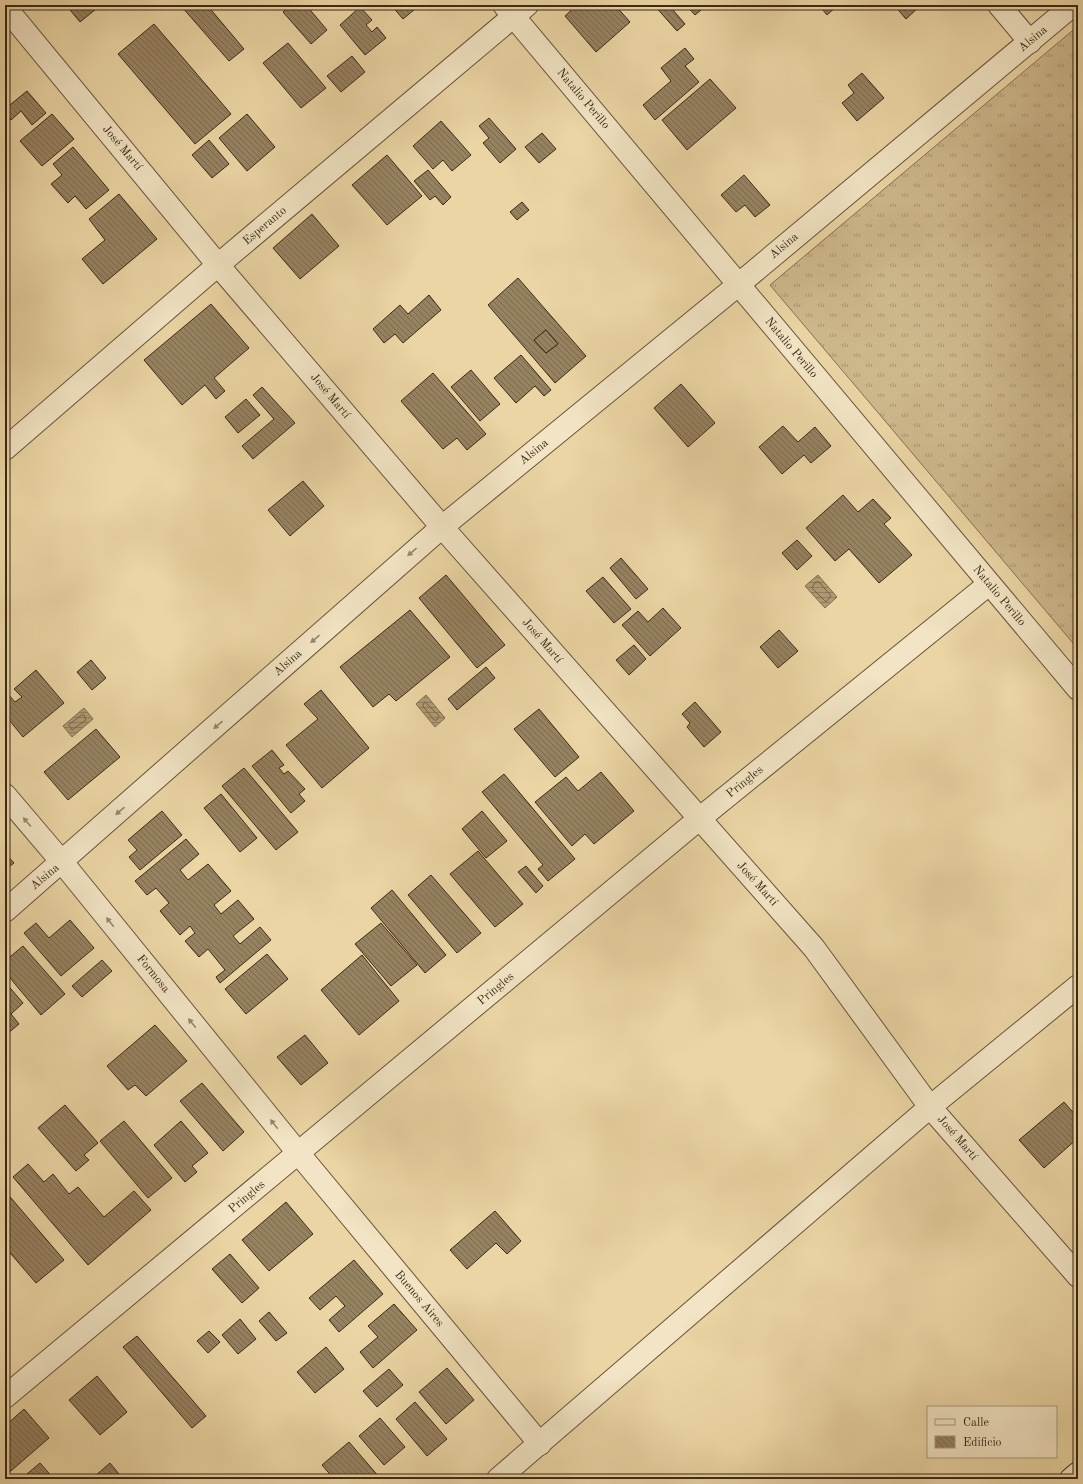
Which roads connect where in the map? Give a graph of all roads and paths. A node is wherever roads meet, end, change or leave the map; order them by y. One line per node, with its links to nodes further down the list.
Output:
1 (999, 5): 5 (street)
2 (1073, 5): 5 (street, Alsina)
3 (5, 7): 6 (street, José Martí)
4 (515, 9): 6 (street, Esperanto); 7 (street, Natalio Perillo)
5 (1030, 42): 7 (street, Alsina)
6 (218, 265): 8 (street, Esperanto); 9 (street, José Martí)
7 (738, 285): 9 (street, Alsina); 10 (street, Natalio Perillo)
8 (5, 449)
9 (442, 527): 13 (street, José Martí); 14 (street, Alsina, one-way to 14)
10 (989, 584): 11 (street, Natalio Perillo); 13 (street, Pringles)
11 (1078, 689)
12 (5, 795): 14 (street, Formosa, one-way to 12)
13 (699, 819): 17 (street, José Martí); 18 (street, Pringles)
14 (62, 862): 15 (street, Alsina); 18 (street, Formosa, one-way to 14)
15 (5, 911)
16 (1078, 986): 17 (street)
17 (930, 1107): 19 (street, José Martí); 21 (street)
18 (299, 1154): 20 (street, Pringles); 21 (street, Buenos Aires)
19 (1078, 1276)
20 (5, 1397)
21 (540, 1444): 23 (street)
22 (1078, 1473): 24 (street)
23 (498, 1479)
24 (1071, 1479)

